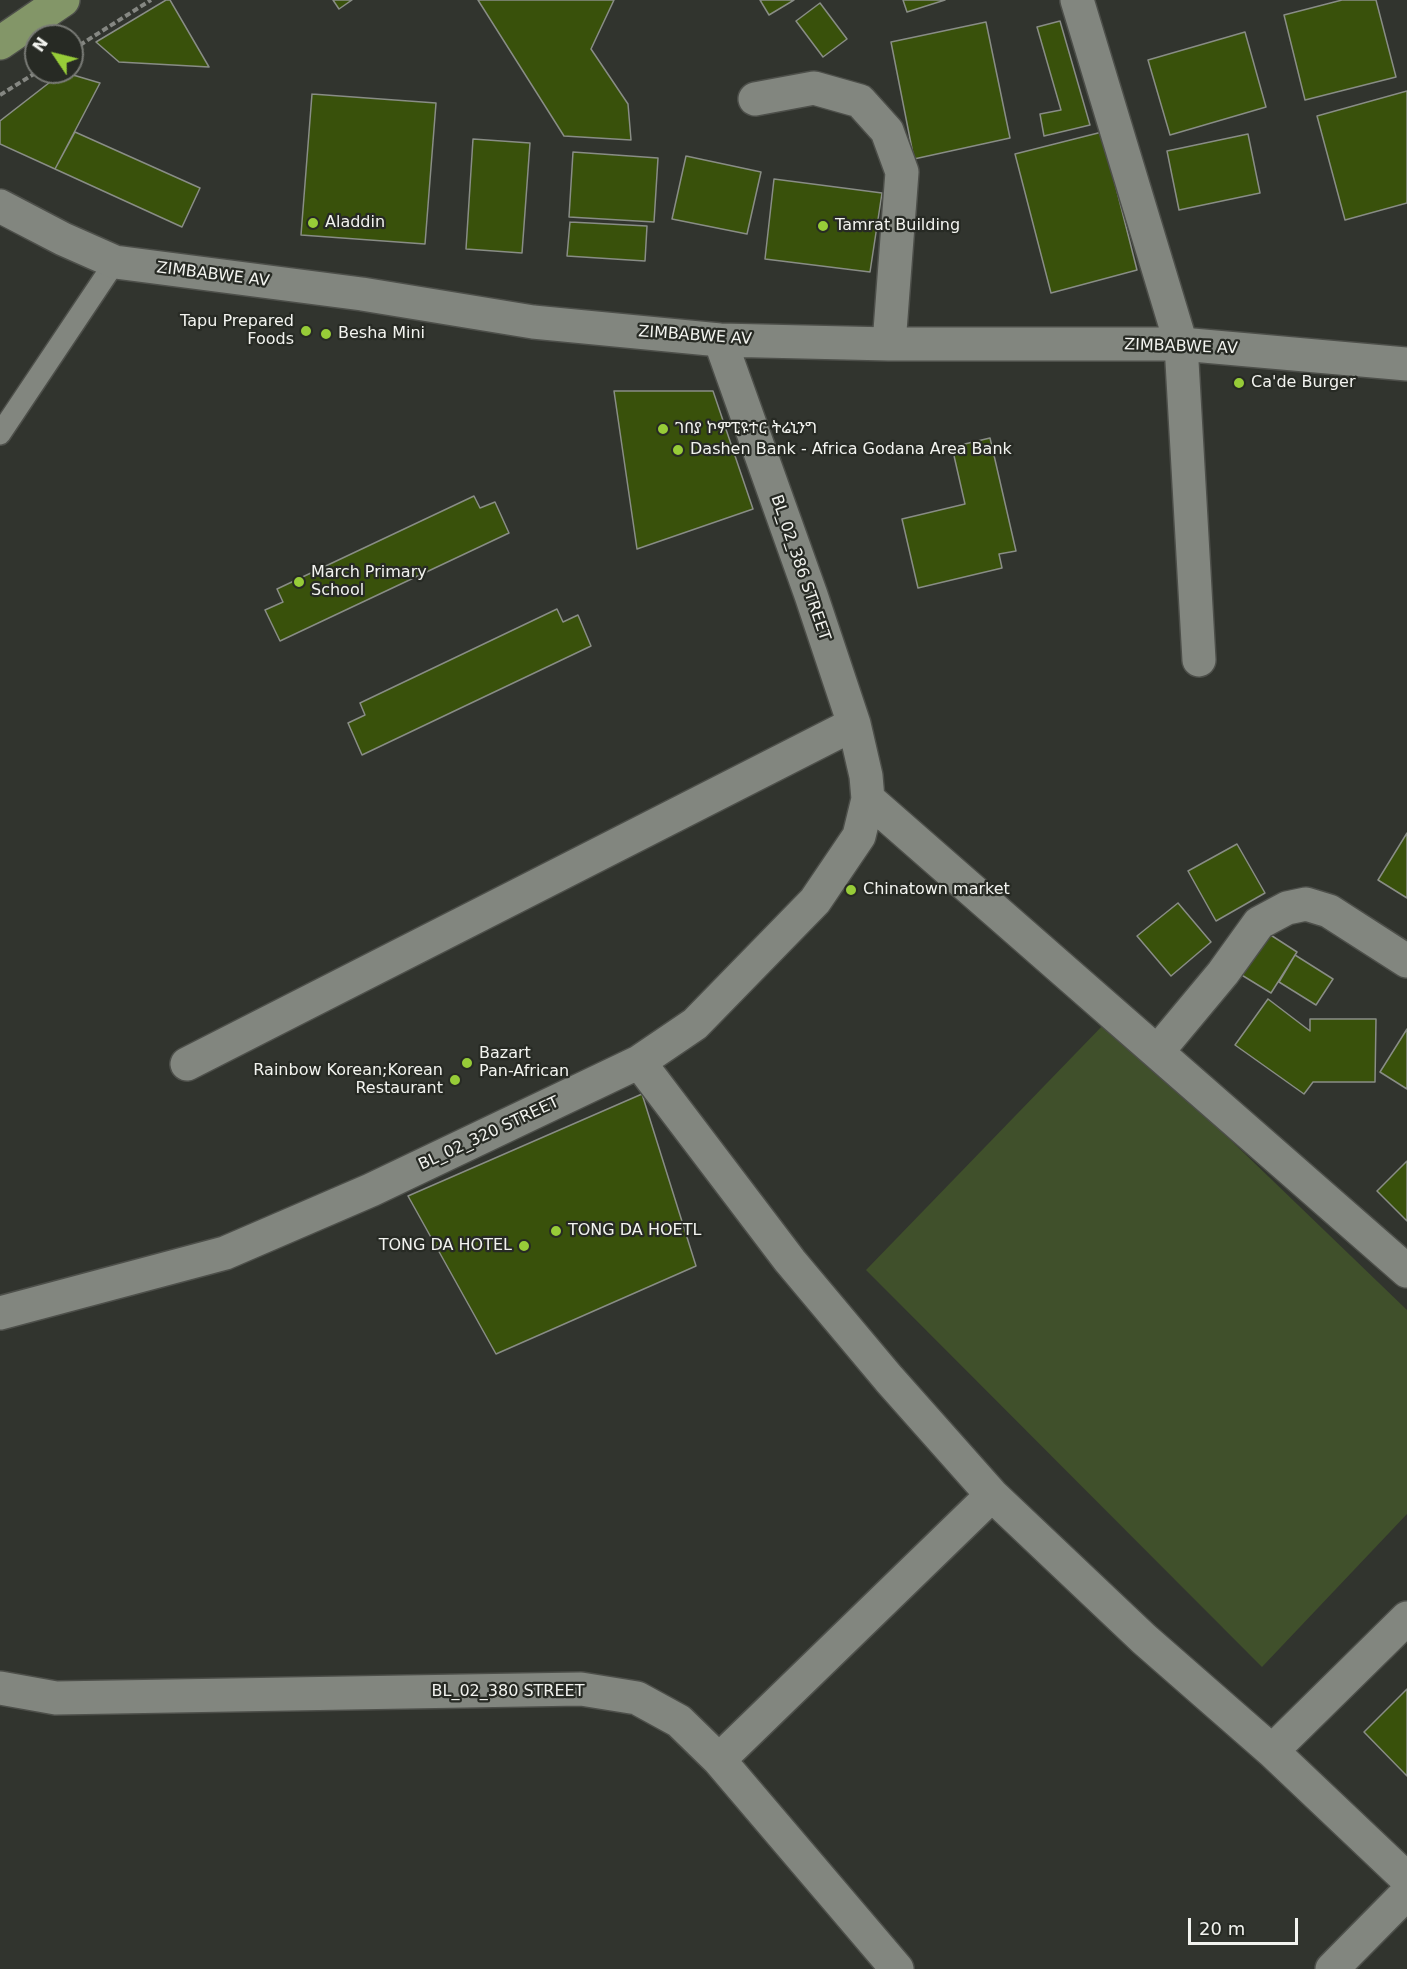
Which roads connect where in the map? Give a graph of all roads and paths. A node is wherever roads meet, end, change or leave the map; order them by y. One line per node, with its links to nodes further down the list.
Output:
1 (63, 0): 5 (main road)
2 (151, 0): 4 (path)
3 (1077, 0): 13 (street)
4 (84, 42)
5 (0, 43)
6 (24, 80): 7 (path)
7 (0, 95)
8 (755, 99): 12 (street)
9 (0, 206): 10 (street, ZIMBABWE AV)
10 (115, 262): 11 (street, ZIMBABWE AV); 15 (lane)
11 (720, 340): 12 (street, ZIMBABWE AV); 17 (street, BL_02_386 STREET)
12 (889, 344): 13 (street, ZIMBABWE AV)
13 (1181, 344): 14 (street, ZIMBABWE AV); 16 (street)
14 (1407, 364)
15 (0, 434)
16 (1199, 660)
17 (854, 724): 18 (street, BL_02_386 STREET); 22 (street)
18 (868, 799): 20 (street); 21 (street, BL_02_320 STREET)
19 (1407, 961): 20 (street)
20 (1158, 1052): 23 (street)
21 (639, 1062): 24 (street, BL_02_320 STREET); 25 (street)
22 (187, 1064)
23 (1407, 1272)
24 (0, 1313)
25 (992, 1494): 28 (street); 29 (street)
26 (1407, 1618): 28 (street)
27 (0, 1688): 29 (street, BL_02_380 STREET)
28 (1272, 1751): 30 (street)
29 (719, 1760): 32 (street, BL_02_380 STREET)
30 (1407, 1879)
31 (1407, 1893): 33 (street)
32 (897, 1969)
33 (1332, 1969)

